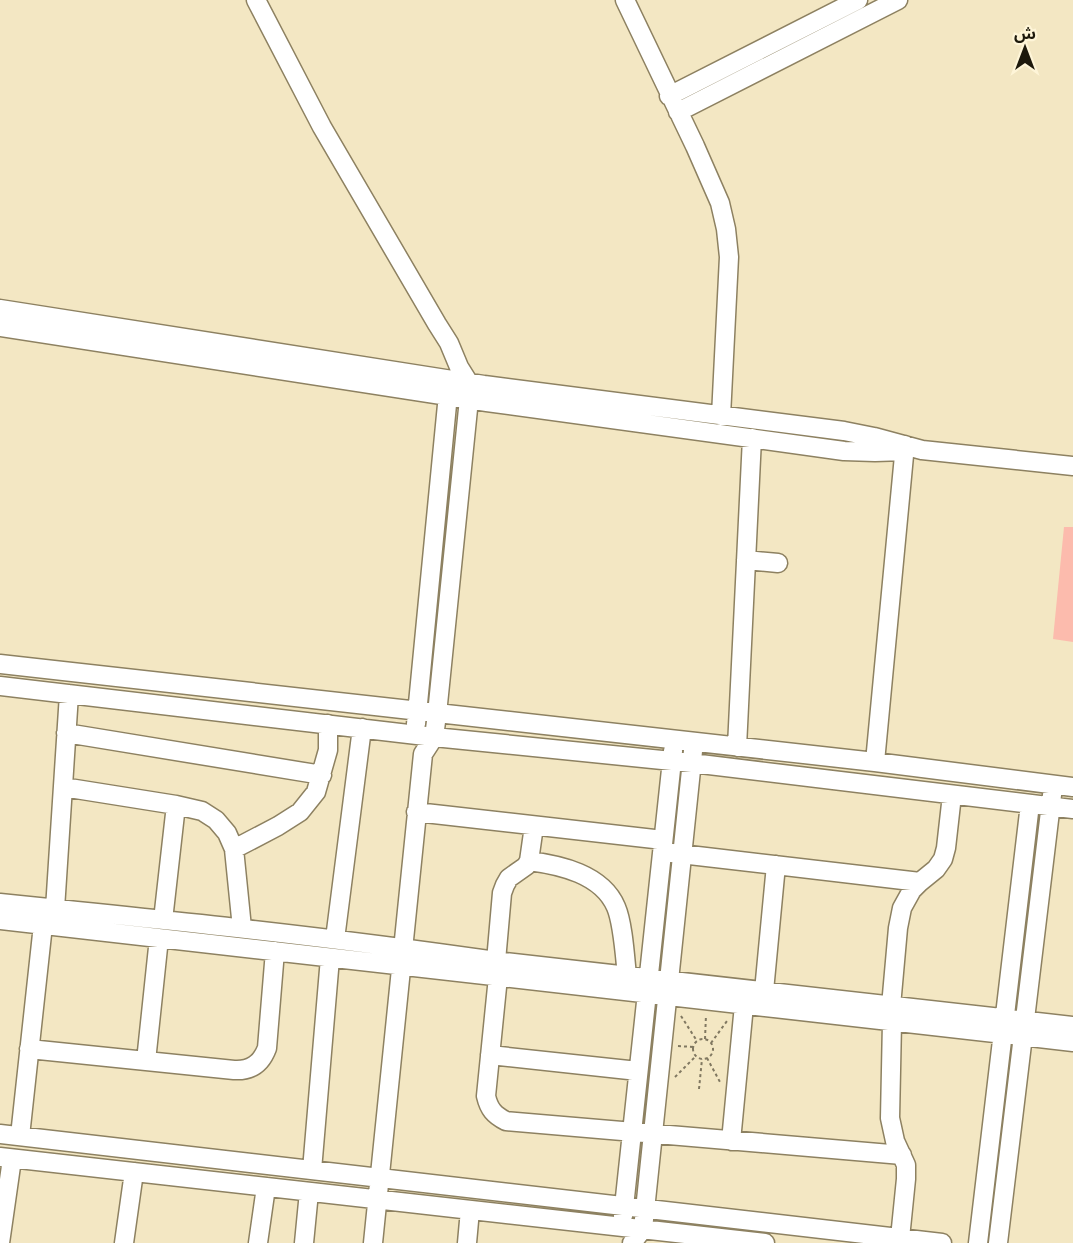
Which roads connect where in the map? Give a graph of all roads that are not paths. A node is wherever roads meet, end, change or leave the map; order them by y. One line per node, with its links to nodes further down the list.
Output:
1 (256, 0): 9 (street)
2 (625, 0): 6 (street)
3 (858, 0): 5 (street)
4 (898, 0): 5 (street)
5 (813, 33): 6 (street)
6 (673, 104): 11 (street)
7 (0, 309): 9 (street)
8 (0, 327): 9 (street)
9 (452, 381): 10 (street); 20 (street)
10 (469, 391): 11 (street); 12 (street); 21 (street)
11 (721, 416): 13 (street)
12 (752, 438): 13 (street); 15 (street)
13 (911, 449): 14 (street); 32 (street)
14 (1073, 466)
15 (746, 560): 16 (street); 29 (street)
16 (778, 563)
17 (0, 664): 20 (street)
18 (0, 686): 19 (street)
19 (69, 694): 22 (street); 24 (street)
20 (417, 711): 21 (street); 25 (street)
21 (437, 714): 26 (street); 27 (street)
22 (328, 724): 23 (street); 34 (street)
23 (362, 728): 25 (street); 58 (street)
24 (66, 733): 34 (street); 36 (street)
25 (416, 734): 26 (street); 30 (street)
26 (434, 737): 30 (street); 31 (street)
27 (674, 741): 28 (street); 31 (street)
28 (694, 743): 29 (street); 33 (street)
29 (736, 747): 32 (street)
30 (423, 754): 43 (street)
31 (672, 761): 33 (street); 45 (street)
32 (875, 762): 35 (street)
33 (692, 763): 38 (street); 47 (street)
34 (322, 776): 46 (street)
35 (1053, 784): 37 (street); 41 (street)
36 (63, 787): 40 (street); 52 (street)
37 (1073, 787)
38 (952, 795): 39 (street); 50 (street)
39 (1030, 804): 41 (street); 70 (street)
40 (176, 805): 46 (street); 54 (street)
41 (1050, 807): 42 (street); 72 (street)
42 (1073, 809)
43 (416, 812): 44 (street); 59 (street)
44 (534, 826): 45 (street); 48 (street)
45 (662, 846): 47 (street); 65 (street)
46 (234, 849): 56 (street)
47 (682, 854): 49 (street); 66 (street)
48 (529, 861): 63 (street); 64 (street)
49 (776, 865): 50 (street); 67 (street)
50 (920, 882): 69 (street)
51 (0, 903): 52 (street)
52 (55, 909): 54 (street)
53 (0, 920): 55 (street)
54 (163, 920): 56 (street)
55 (43, 925): 57 (street); 74 (street)
56 (242, 928): 58 (street)
57 (159, 938): 60 (street); 76 (street)
58 (335, 939): 59 (street)
59 (403, 947): 62 (street); 63 (street)
60 (275, 951): 61 (street); 76 (street)
61 (330, 958): 62 (street); 85 (street)
62 (401, 966): 63 (street); 87 (street)
63 (497, 969): 64 (street); 65 (street); 75 (street)
64 (627, 976): 65 (street)
65 (647, 986): 66 (street); 77 (street)
66 (668, 988): 67 (street); 68 (street); 80 (street)
67 (764, 991): 69 (street)
68 (741, 1005): 69 (street); 82 (street)
69 (891, 1014): 70 (street); 83 (street)
70 (1004, 1026): 72 (street); 107 (street)
71 (1073, 1026): 72 (street)
72 (1024, 1029): 73 (street); 108 (street)
73 (1073, 1042)
74 (29, 1049): 76 (street); 81 (street)
75 (490, 1055): 77 (street); 78 (street)
76 (146, 1061)
77 (638, 1071): 78 (street)
78 (632, 1132): 80 (street); 91 (street)
79 (0, 1134): 81 (street)
80 (653, 1134): 82 (street); 92 (street)
81 (20, 1136): 85 (street)
82 (731, 1141): 83 (street)
83 (902, 1155): 96 (street)
84 (6, 1158): 86 (street); 99 (street)
85 (312, 1170): 87 (street)
86 (134, 1172): 88 (street); 100 (street)
87 (380, 1178): 90 (street); 91 (street)
88 (266, 1187): 89 (street); 101 (street)
89 (309, 1192): 90 (street); 102 (street)
90 (378, 1200): 93 (street); 103 (street)
91 (624, 1206): 92 (street); 94 (street)
92 (645, 1209): 95 (street); 96 (street)
93 (470, 1210): 94 (street); 104 (street)
94 (624, 1235): 95 (street)
95 (638, 1236): 97 (street)
96 (900, 1238): 106 (street)
97 (686, 1239): 98 (street)
98 (733, 1241): 105 (street)
99 (0, 1243)
100 (124, 1243)
101 (258, 1243)
102 (304, 1243)
103 (372, 1243)
104 (467, 1243)
105 (765, 1243)
106 (942, 1243)
107 (978, 1243)
108 (998, 1243)

